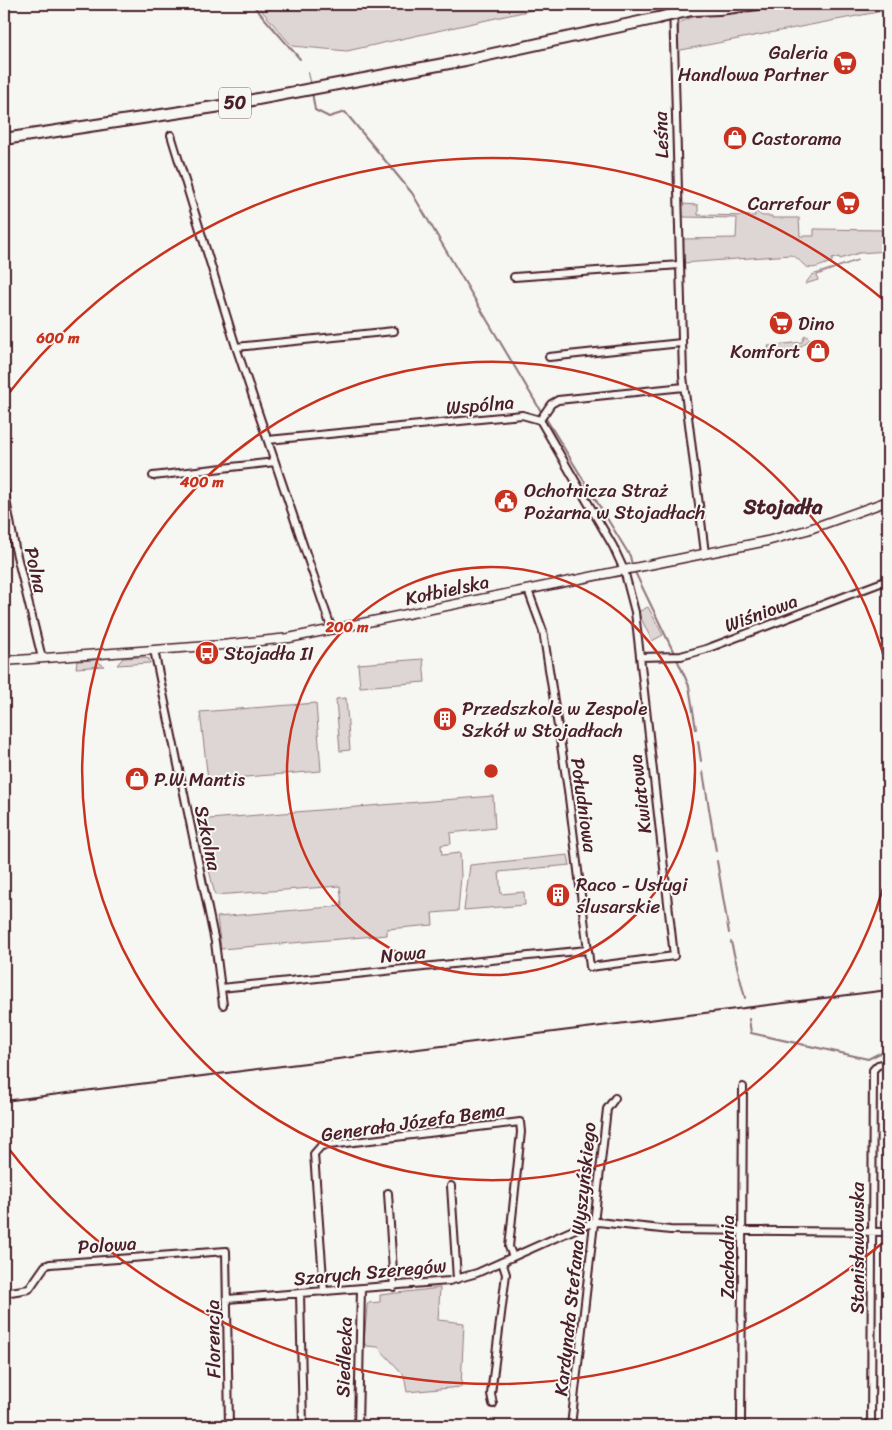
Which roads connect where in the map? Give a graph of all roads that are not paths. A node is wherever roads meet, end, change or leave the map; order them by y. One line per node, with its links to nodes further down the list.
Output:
1 (673, 4): 8 (street, Leśna)
2 (705, 4): 5 (main road)
3 (716, 4): 5 (main road, 50)
4 (758, 4): 5 (main road)
5 (692, 10): 7 (main road, 50, bridge)
6 (171, 135): 12 (street)
7 (4, 139)
8 (680, 265): 9 (street); 11 (street, Leśna)
9 (514, 277)
10 (394, 331): 12 (street)
11 (681, 343): 13 (street); 14 (street, Leśna)
12 (236, 347): 16 (street)
13 (549, 357)
14 (684, 387): 15 (street); 21 (street, Leśna)
15 (541, 417): 16 (street, Wspólna); 22 (street, Kwiatowa)
16 (268, 440): 17 (street)
17 (275, 462): 18 (street); 25 (street)
18 (154, 476)
19 (4, 489): 28 (street, Polna)
20 (888, 501): 21 (street, Kołbielska)
21 (705, 553): 22 (street, Kołbielska)
22 (630, 568): 24 (street, Kołbielska); 27 (street, Kwiatowa)
23 (888, 580): 27 (street, Wiśniowa)
24 (528, 590): 25 (street, Kołbielska); 30 (street, Południowa)
25 (332, 630): 26 (street, Kołbielska)
26 (154, 650): 28 (street, Kołbielska); 32 (street, Szkolna)
27 (640, 657): 31 (street, Kwiatowa)
28 (42, 658): 29 (street, Kołbielska)
29 (4, 661)
30 (587, 950): 31 (street, Południowa); 32 (street, Nowa)
31 (590, 967)
32 (221, 988): 33 (street, Szkolna)
33 (223, 1005)
34 (888, 1063): 41 (street, Stanisławowska)
35 (743, 1087): 40 (street, Zachodnia)
36 (615, 1098): 39 (street, Kardynała Stefana Wyszyńskiego)
37 (451, 1186): 46 (street)
38 (388, 1193): 47 (street)
39 (594, 1223): 40 (street); 44 (street, Szarych Szeregów); 57 (street, Kardynała Stefana Wyszyńskiego)
40 (742, 1230): 41 (street); 58 (street, Zachodnia)
41 (872, 1231): 42 (street); 59 (street, Stanisławowska)
42 (888, 1232)
43 (226, 1251): 50 (street, Polowa); 52 (street, Florencja)
44 (513, 1257): 45 (street, Szarych Szeregów); 49 (street, Generała Józefa Bema)
45 (502, 1262): 46 (street, Szarych Szeregów); 53 (street)
46 (457, 1279): 47 (street, Szarych Szeregów)
47 (394, 1287): 48 (street, Szarych Szeregów)
48 (361, 1289): 49 (street, Szarych Szeregów); 56 (street, Siedlecka)
49 (324, 1292): 51 (street, Szarych Szeregów)
50 (4, 1293)
51 (300, 1294): 52 (street, Szarych Szeregów); 55 (street)
52 (227, 1299): 54 (street, Florencja)
53 (493, 1404)
54 (229, 1426)
55 (303, 1426)
56 (358, 1426)
57 (572, 1426)
58 (741, 1426)
59 (871, 1426)

